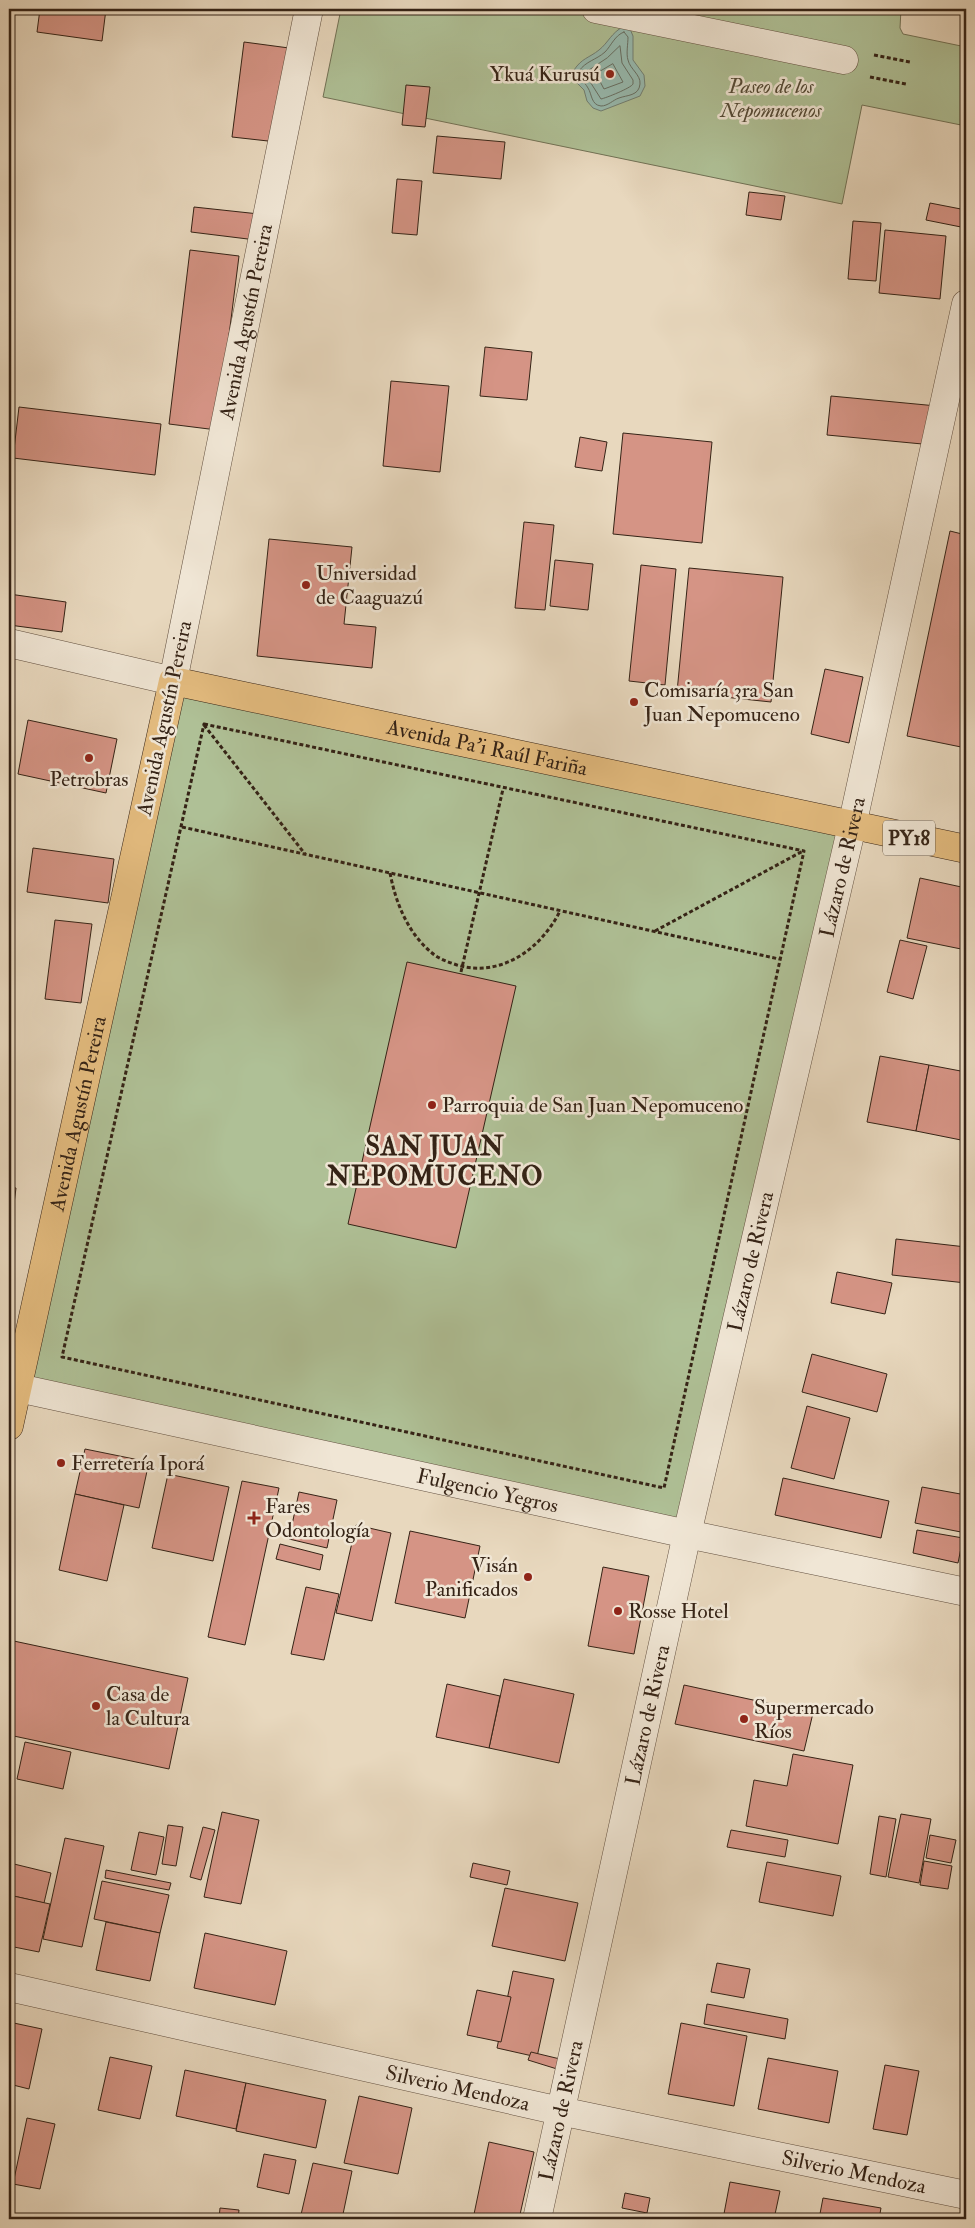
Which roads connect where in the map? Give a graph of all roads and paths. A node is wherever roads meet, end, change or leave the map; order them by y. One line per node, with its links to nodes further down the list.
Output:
1 (309, 9): 6 (street, Avenida Agustín Pereira)
2 (596, 9): 3 (street)
3 (844, 60)
4 (966, 304): 9 (street, Lázaro de Rivera)
5 (9, 643): 6 (street, Avenida Pa'i Raúl Fariña)
6 (173, 681): 9 (highway, Avenida Pa'i Raúl Fariña); 21 (highway, Avenida Agustín Pereira)
7 (204, 724): 8 (path); 10 (path); 13 (path)
8 (503, 789): 12 (path); 15 (path)
9 (852, 826): 11 (highway, Avenida Pa'i Raúl Fariña / PY18); 23 (street, Lázaro de Rivera)
10 (182, 827): 13 (path); 18 (path)
11 (966, 849)
12 (804, 851): 17 (path); 18 (path)
13 (305, 854): 14 (path)
14 (390, 873): 15 (path); 19 (path)
15 (480, 893): 16 (path); 19 (path)
16 (560, 911): 17 (path); 19 (path)
17 (654, 932): 18 (path)
18 (779, 959)
19 (462, 966): 20 (path)
20 (461, 972)
21 (13, 1387): 22 (highway, Avenida Agustín Pereira); 23 (street, Fulgencio Yegros)
22 (9, 1426)
23 (687, 1534): 24 (street, Fulgencio Yegros); 26 (street, Lázaro de Rivera)
24 (966, 1592)
25 (9, 1987): 26 (street, Silverio Mendoza)
26 (560, 2111): 27 (street, Silverio Mendoza); 28 (street, Lázaro de Rivera)
27 (966, 2195)
28 (537, 2219)

